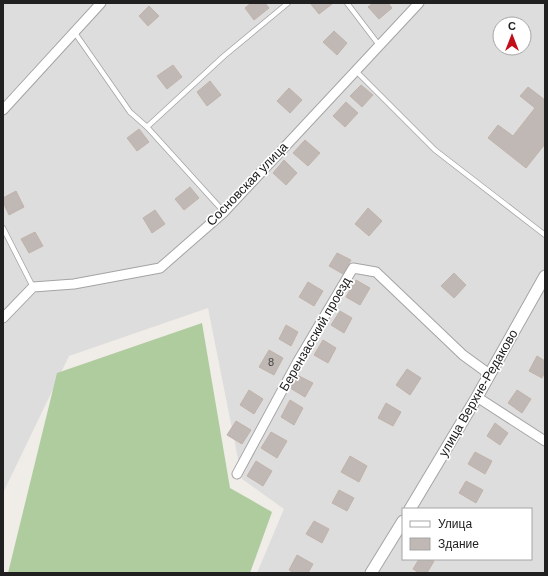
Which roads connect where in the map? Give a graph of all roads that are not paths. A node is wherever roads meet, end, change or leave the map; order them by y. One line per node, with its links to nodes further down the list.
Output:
1 (101, 3): 5 (street)
2 (288, 3): 9 (lane)
3 (347, 3): 6 (lane)
4 (419, 3): 6 (street, Сосновская улица)
5 (75, 33): 8 (street); 9 (lane)
6 (379, 45): 7 (street, Сосновская улица)
7 (355, 70): 10 (street, Сосновская улица); 12 (lane)
8 (3, 110)
9 (147, 127): 10 (lane)
10 (224, 212): 14 (street, Сосновская улица)
11 (3, 228): 14 (lane)
12 (545, 235)
13 (545, 276): 16 (street, улица Верхне-Редаково)
14 (33, 287): 15 (street)
15 (3, 318)
16 (487, 379): 17 (street, улица Верхне-Редаково); 19 (street, Берензасский проезд)
17 (477, 397): 18 (street); 20 (street, улица Верхне-Редаково)
18 (545, 441)
19 (238, 474)
20 (411, 508)
21 (402, 523): 22 (street)
22 (371, 573)

